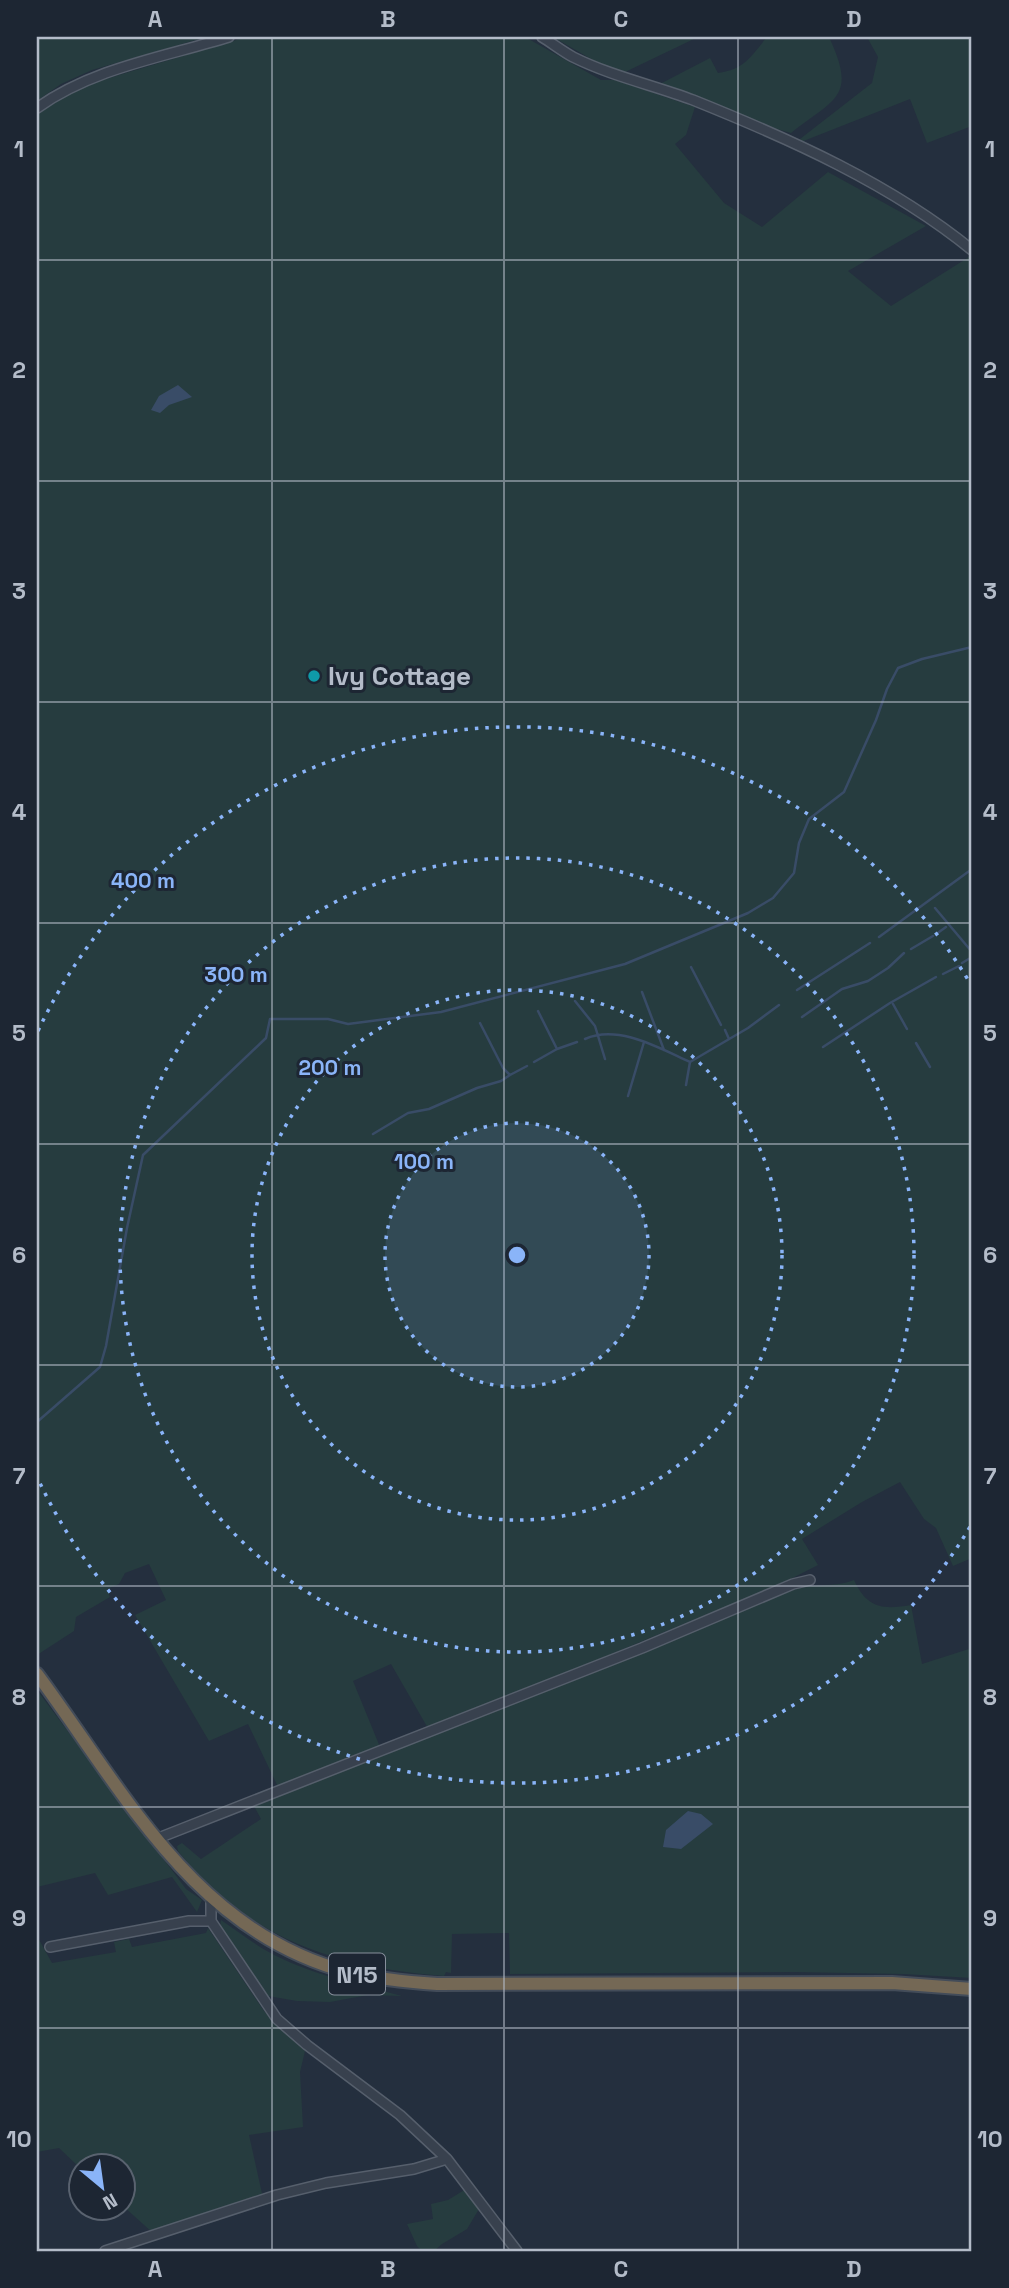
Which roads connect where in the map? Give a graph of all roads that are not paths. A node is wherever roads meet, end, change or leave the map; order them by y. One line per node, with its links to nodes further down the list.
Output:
1 (229, 37): 3 (street)
2 (542, 37): 4 (street)
3 (37, 108)
4 (972, 250)
5 (810, 1580): 7 (street)
6 (37, 1674): 7 (highway, N15)
7 (156, 1839): 8 (highway, N15)
8 (211, 1898): 9 (street); 11 (highway, N15)
9 (211, 1921): 10 (street); 12 (street)
10 (50, 1947)
11 (972, 1989)
12 (447, 2159): 13 (street); 14 (street)
13 (105, 2251)
14 (517, 2251)

